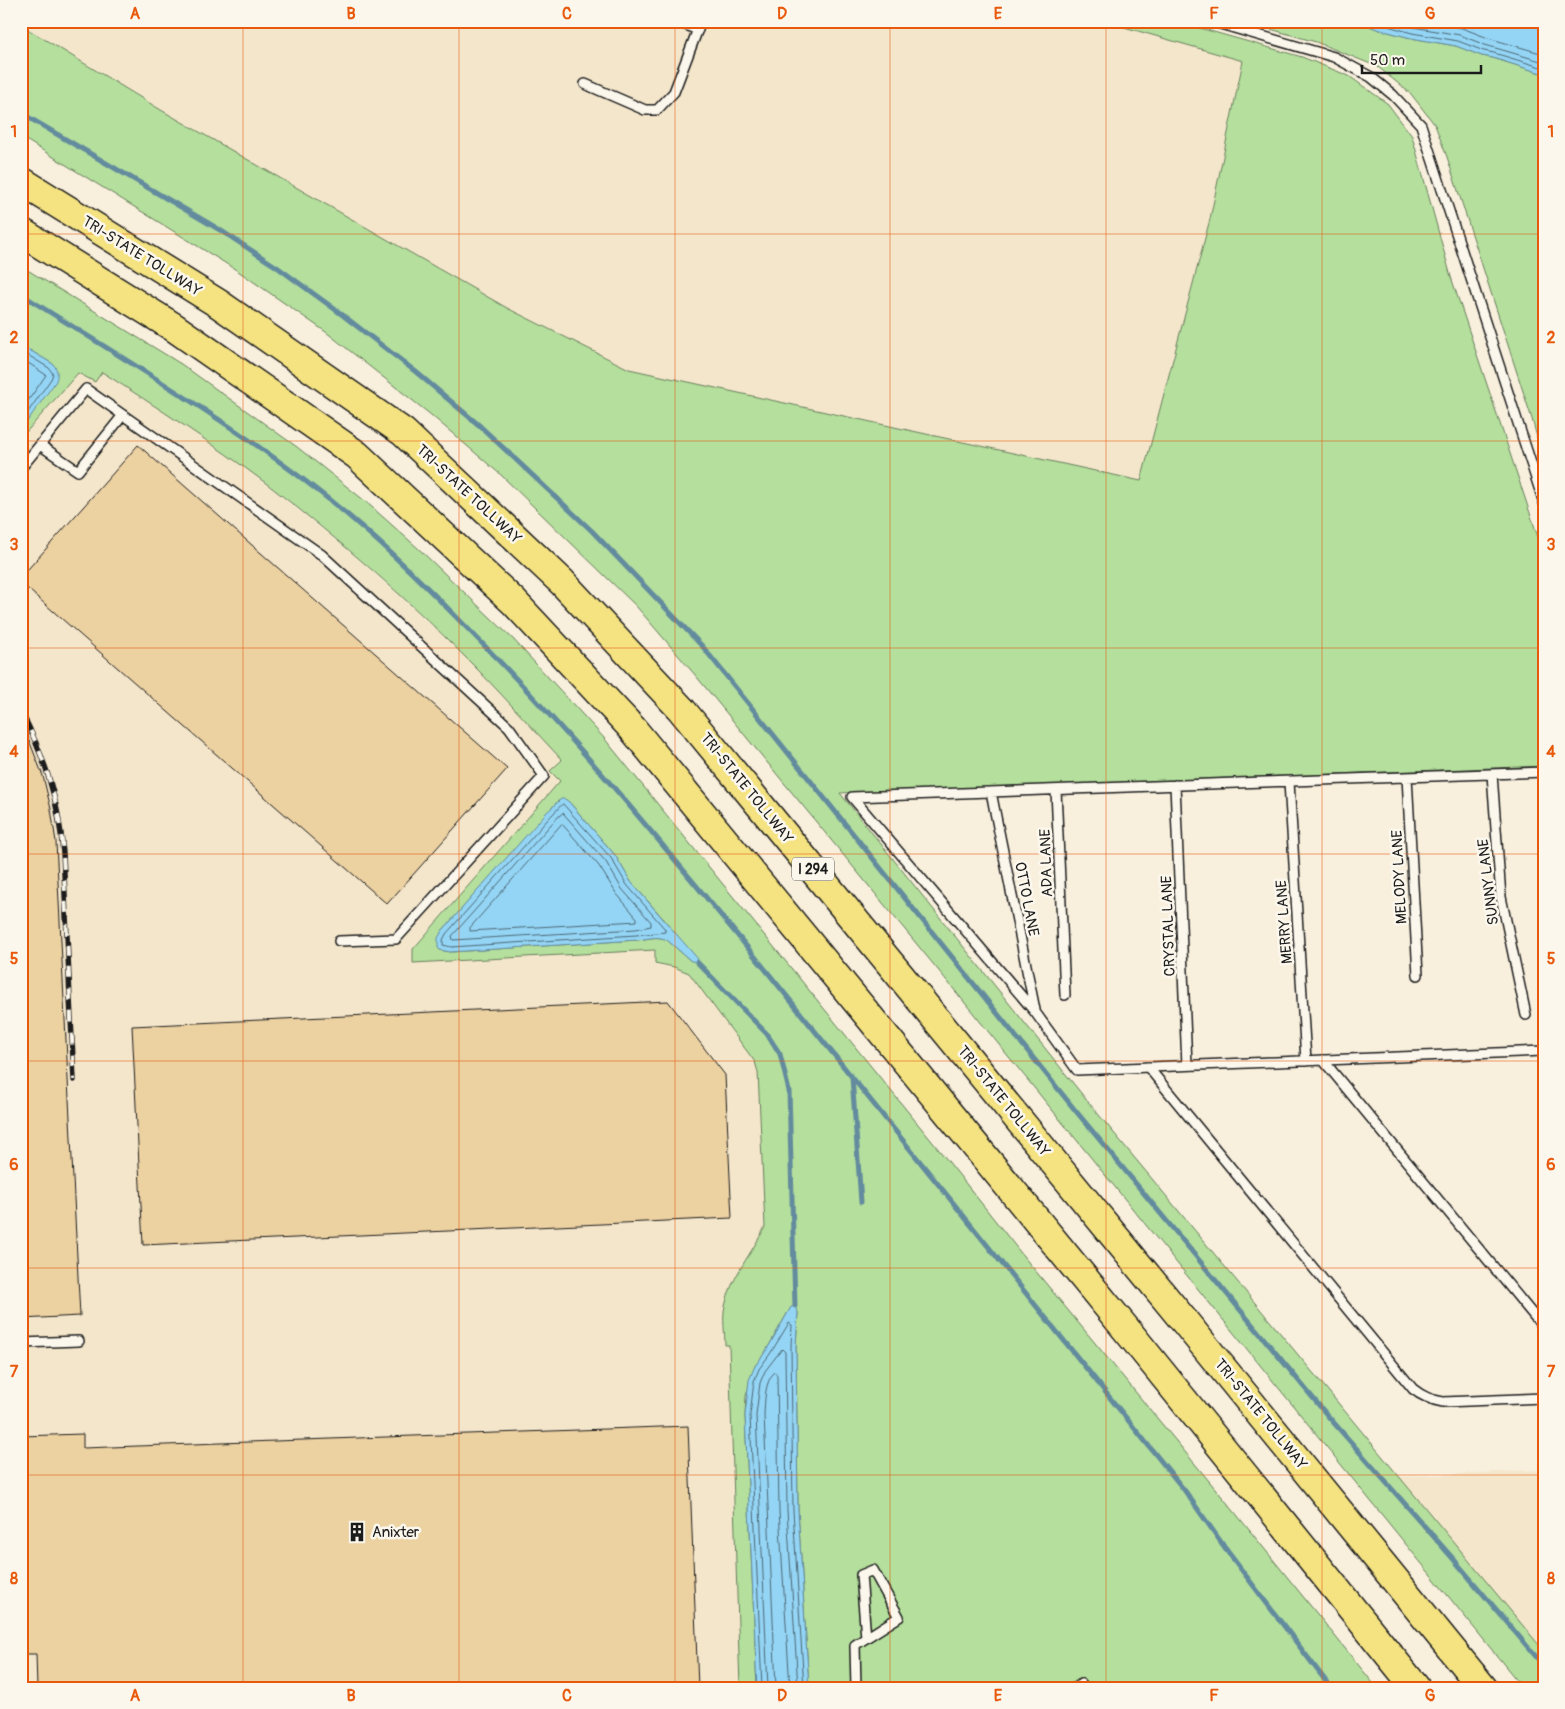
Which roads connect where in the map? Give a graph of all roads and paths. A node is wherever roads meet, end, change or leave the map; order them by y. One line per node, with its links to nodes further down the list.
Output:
1 (676, 21): 4 (lane)
2 (701, 21): 4 (lane)
3 (1210, 21): 11 (lane)
4 (698, 30): 5 (lane)
5 (585, 84)
6 (21, 181): 38 (highway, TRI-STATE TOLLWAY / I 294)
7 (21, 232): 37 (highway)
8 (123, 415): 9 (lane); 9 (lane); 19 (lane)
9 (40, 445): 10 (lane)
10 (21, 468)
11 (1544, 503)
12 (1544, 772): 13 (lane)
13 (1492, 774): 14 (lane); 23 (lane, SUNNY LANE)
14 (1408, 777): 15 (lane); 20 (lane, MELODY LANE)
15 (1289, 782): 16 (lane); 26 (lane, MERRY LANE)
16 (1175, 785): 17 (lane); 27 (lane, CRYSTAL LANE)
17 (1056, 790): 18 (lane); 21 (lane, ADA LANE)
18 (991, 792): 22 (lane, OTTO LANE); 22 (lane)
19 (339, 941)
20 (1418, 975)
21 (1065, 994)
22 (1035, 1012): 28 (lane)
23 (1526, 1015)
24 (1544, 1051): 25 (lane)
25 (1323, 1060): 26 (lane); 29 (lane)
26 (1306, 1061): 27 (lane)
27 (1187, 1065): 28 (lane)
28 (1148, 1067): 32 (lane)
29 (1544, 1328)
30 (79, 1341): 31 (lane)
31 (21, 1343)
32 (1544, 1398)
33 (866, 1638): 33 (lane); 34 (lane)
34 (856, 1688)
35 (1075, 1688): 36 (lane)
36 (1084, 1688)
37 (1416, 1688)
38 (1483, 1688)

